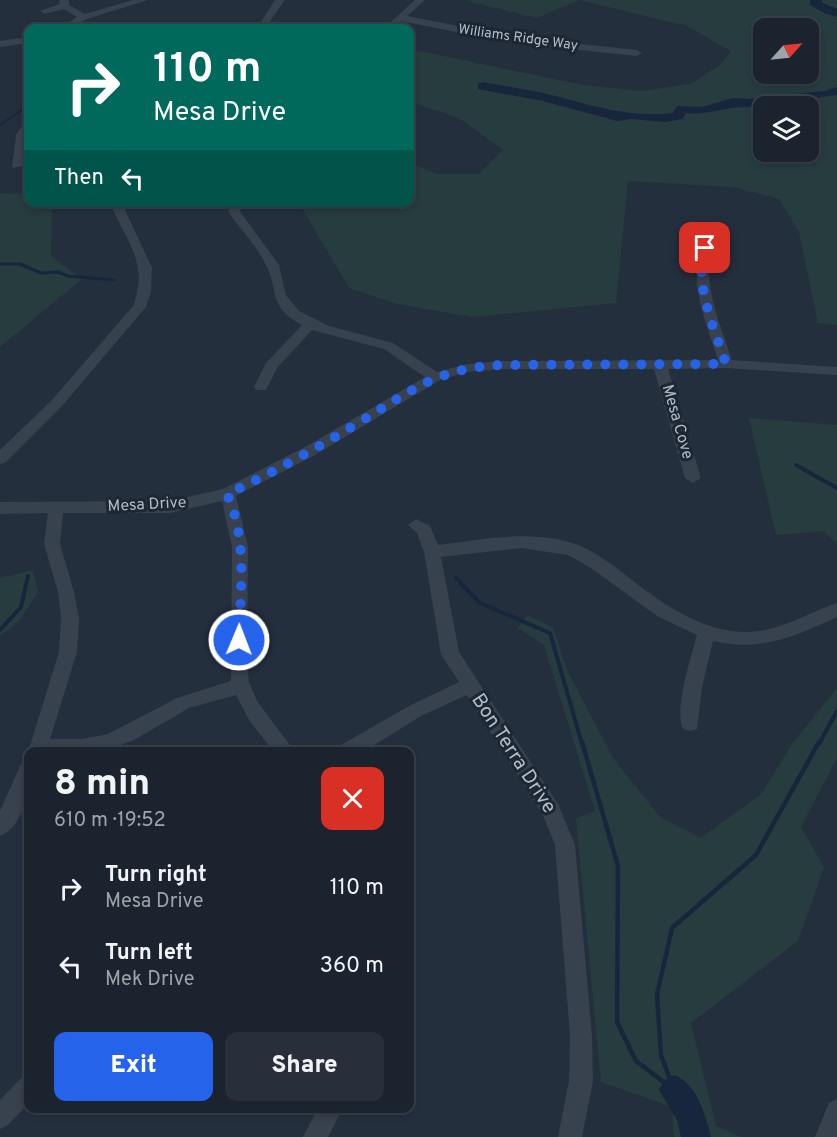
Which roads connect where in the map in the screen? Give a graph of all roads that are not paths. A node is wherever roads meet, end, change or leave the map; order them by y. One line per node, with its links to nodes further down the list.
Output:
1 (143, 0): 6 (street)
2 (280, 0): 9 (street)
3 (420, 0): 7 (street)
4 (65, 3): 5 (street); 6 (street)
5 (45, 11)
6 (84, 17): 8 (street)
7 (400, 18): 10 (street); 13 (street, Williams Ridge Way)
8 (72, 24)
9 (264, 24)
10 (393, 24)
11 (24, 41): 12 (street)
12 (0, 44)
13 (637, 52)
14 (24, 131): 15 (street)
15 (16, 166)
16 (119, 207): 25 (street)
17 (234, 207): 19 (street)
18 (705, 248): 20 (street)
19 (309, 325): 23 (street); 24 (street)
20 (726, 364): 21 (street, Mesa Drive); 22 (street, Mesa Drive)
21 (660, 366): 23 (street, Mesa Drive); 26 (street, Mesa Cove)
22 (837, 371)
23 (435, 377): 27 (street, Mesa Drive)
24 (261, 387)
25 (0, 459)
26 (693, 478)
27 (227, 494): 29 (street, Mesa Drive); 34 (street)
28 (0, 508): 29 (street, Mesa Drive)
29 (57, 508): 37 (street)
30 (416, 525): 31 (street, Bon Terra Drive)
31 (432, 552): 33 (street); 35 (street, Bon Terra Drive)
32 (837, 610): 33 (street)
33 (706, 633): 36 (street)
34 (241, 686): 38 (street); 39 (street)
35 (468, 686): 40 (street); 48 (street, Bon Terra Drive)
36 (690, 723)
37 (39, 747)
38 (89, 747)
39 (282, 747)
40 (355, 747)
41 (24, 779): 42 (street)
42 (0, 827)
43 (24, 1091): 46 (street)
44 (837, 1111): 49 (street)
45 (328, 1113): 47 (street)
46 (0, 1117)
47 (315, 1137)
48 (570, 1137)
49 (827, 1137)

